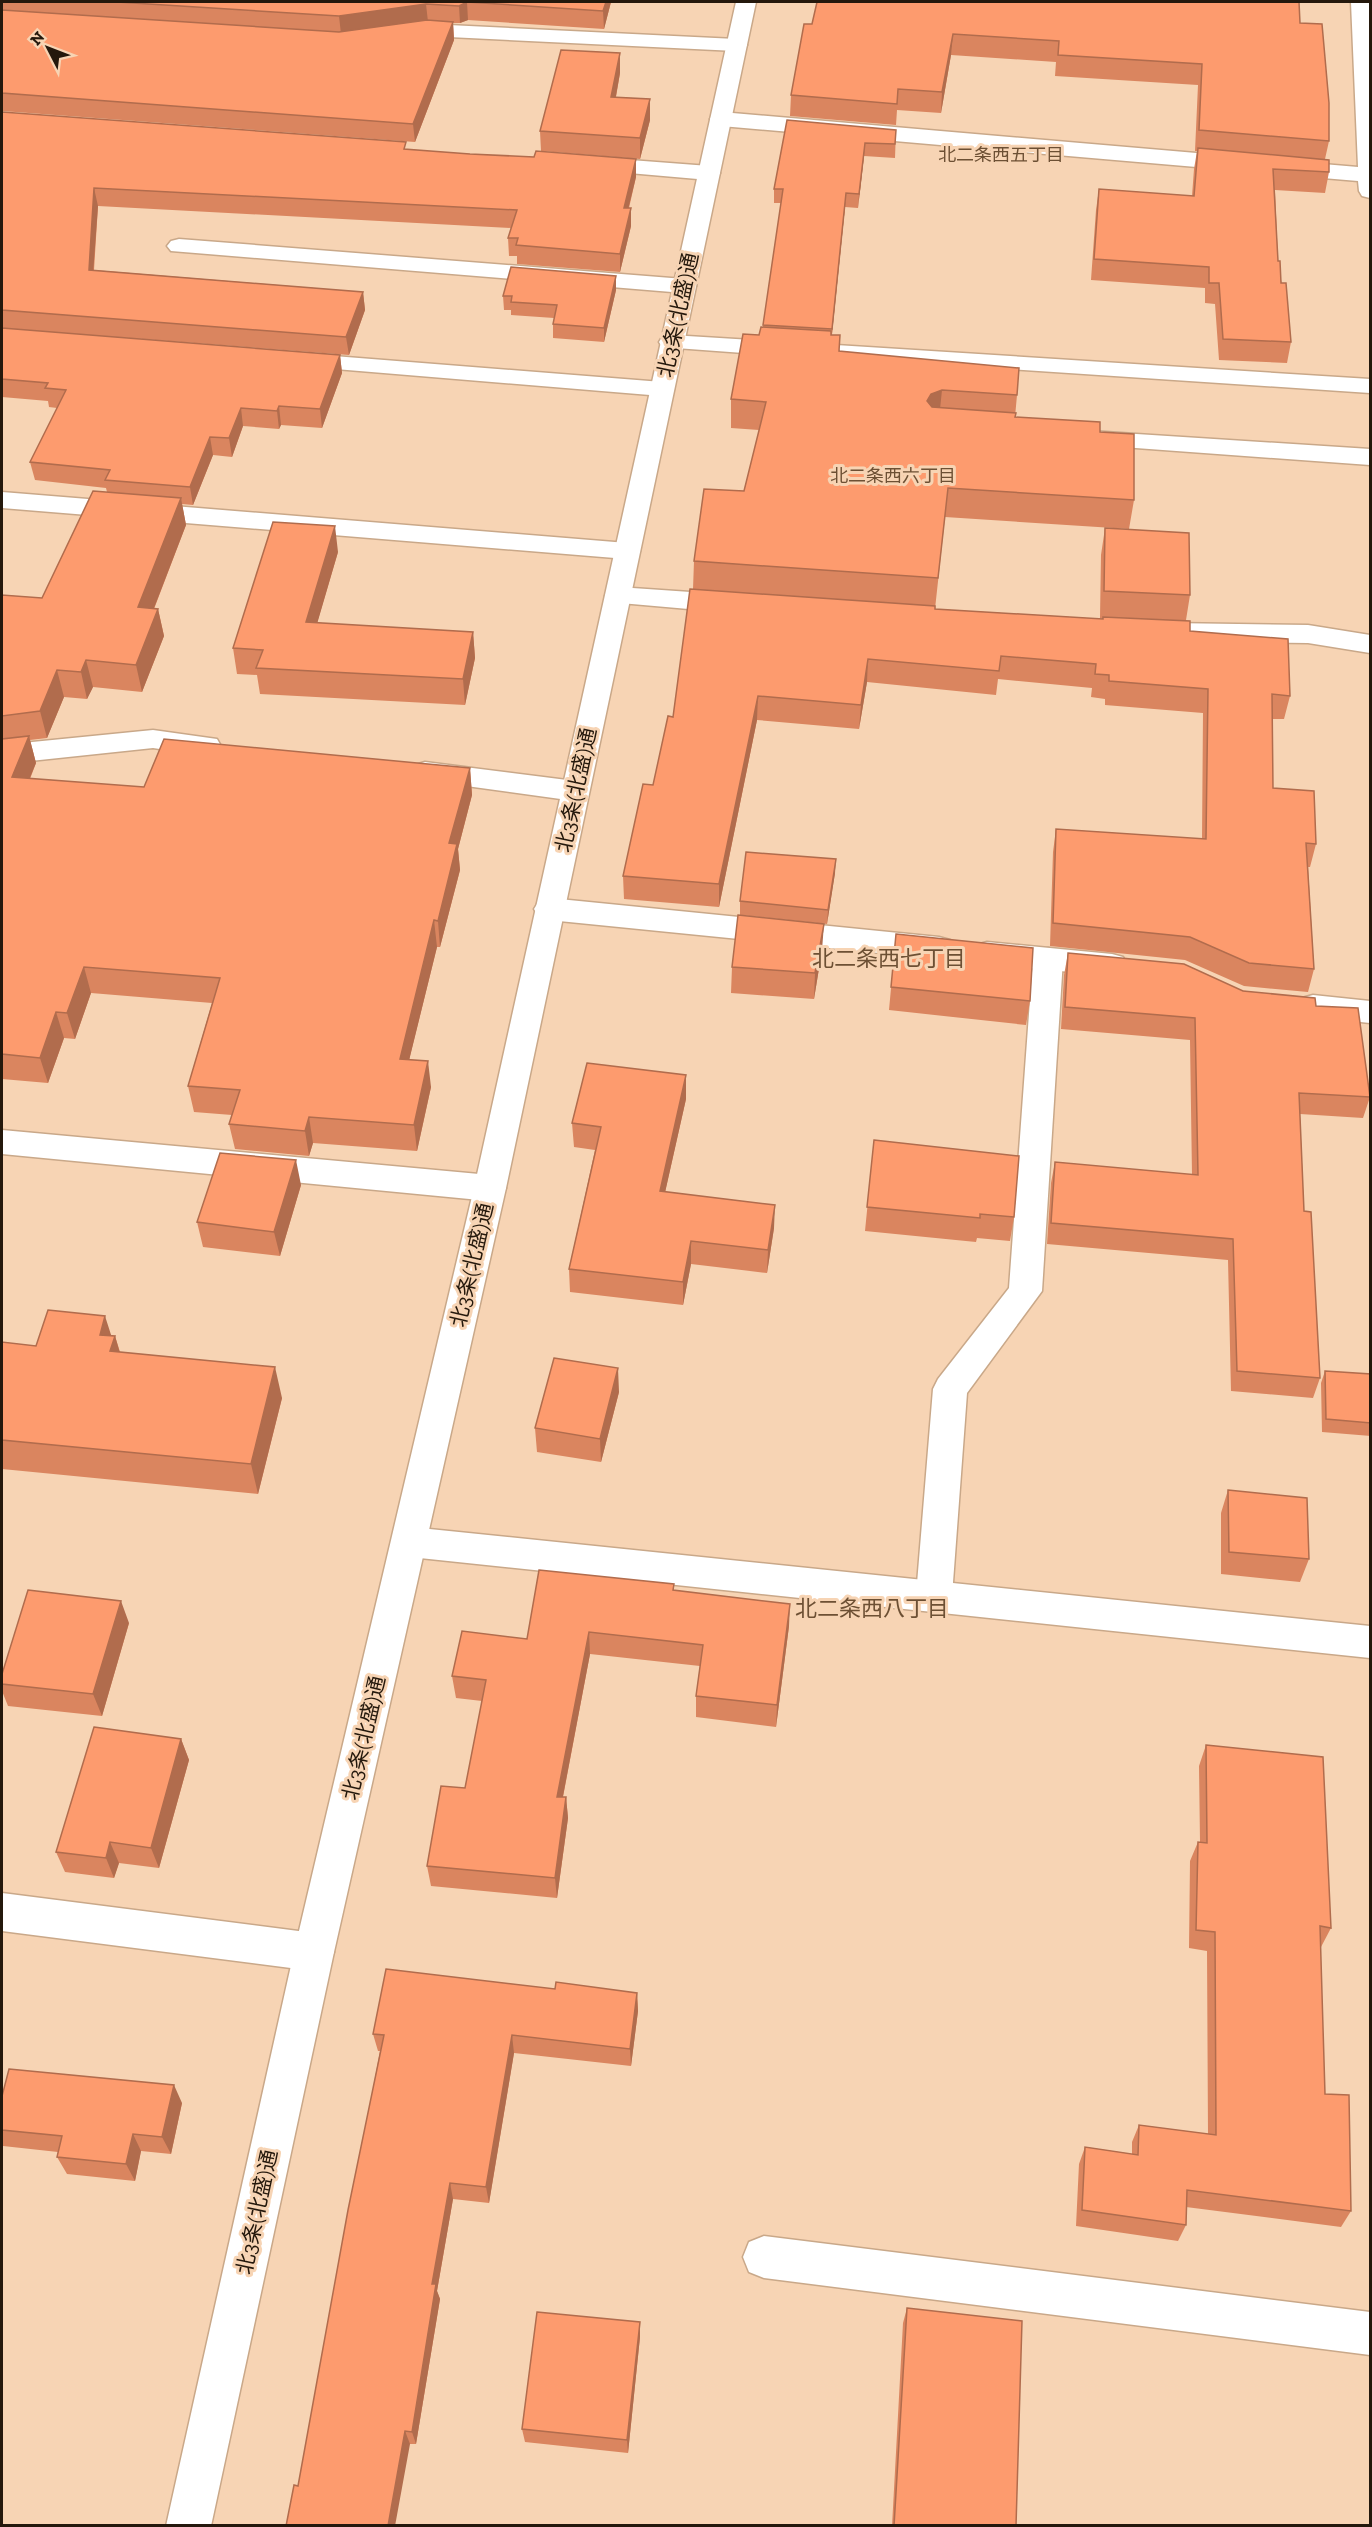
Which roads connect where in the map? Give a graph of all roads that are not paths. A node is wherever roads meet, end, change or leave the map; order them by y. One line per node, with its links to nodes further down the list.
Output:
1 (746, 2): 4 (street, 北3条(北盛)通)
2 (1361, 2): 8 (street)
3 (384, 36): 4 (street)
4 (736, 45): 5 (street, 北3条(北盛)通)
5 (721, 118): 7 (street, 北3条(北盛)通); 8 (street)
6 (567, 162): 7 (street)
7 (709, 172): 11 (street, 北3条(北盛)通)
8 (1370, 175): 9 (street)
9 (1371, 191)
10 (179, 246): 11 (street)
11 (684, 286): 12 (street, 北3条(北盛)通)
12 (672, 342): 14 (street); 15 (street, 北3条(北盛)通)
13 (273, 358): 15 (street)
14 (1371, 386)
15 (662, 389): 19 (street, 北3条(北盛)通)
16 (1067, 438): 17 (street)
17 (1371, 457)
18 (2, 500): 19 (street)
19 (627, 551): 20 (street, 北3条(北盛)通)
20 (618, 596): 21 (street); 27 (street, 北3条(北盛)通)
21 (758, 606)
22 (1139, 631): 23 (street)
23 (1371, 644)
24 (235, 749): 25 (street)
25 (2, 755)
26 (399, 769): 27 (street)
27 (575, 791): 28 (street, 北3条(北盛)通)
28 (549, 909): 29 (street); 34 (street, 北3条(北盛)通)
29 (1048, 959): 30 (street); 36 (street)
30 (1139, 968)
31 (1282, 1003): 32 (street)
32 (1371, 1012)
33 (2, 1142): 34 (street)
34 (490, 1188): 35 (street, 北3条(北盛)通)
35 (410, 1542): 36 (street); 39 (street, 北3条(北盛)通)
36 (934, 1596): 37 (street)
37 (1371, 1642)
38 (2, 1912): 39 (street)
39 (314, 1952): 42 (street, 北3条(北盛)通)
40 (764, 2257): 41 (street)
41 (1371, 2334)
42 (188, 2526)

